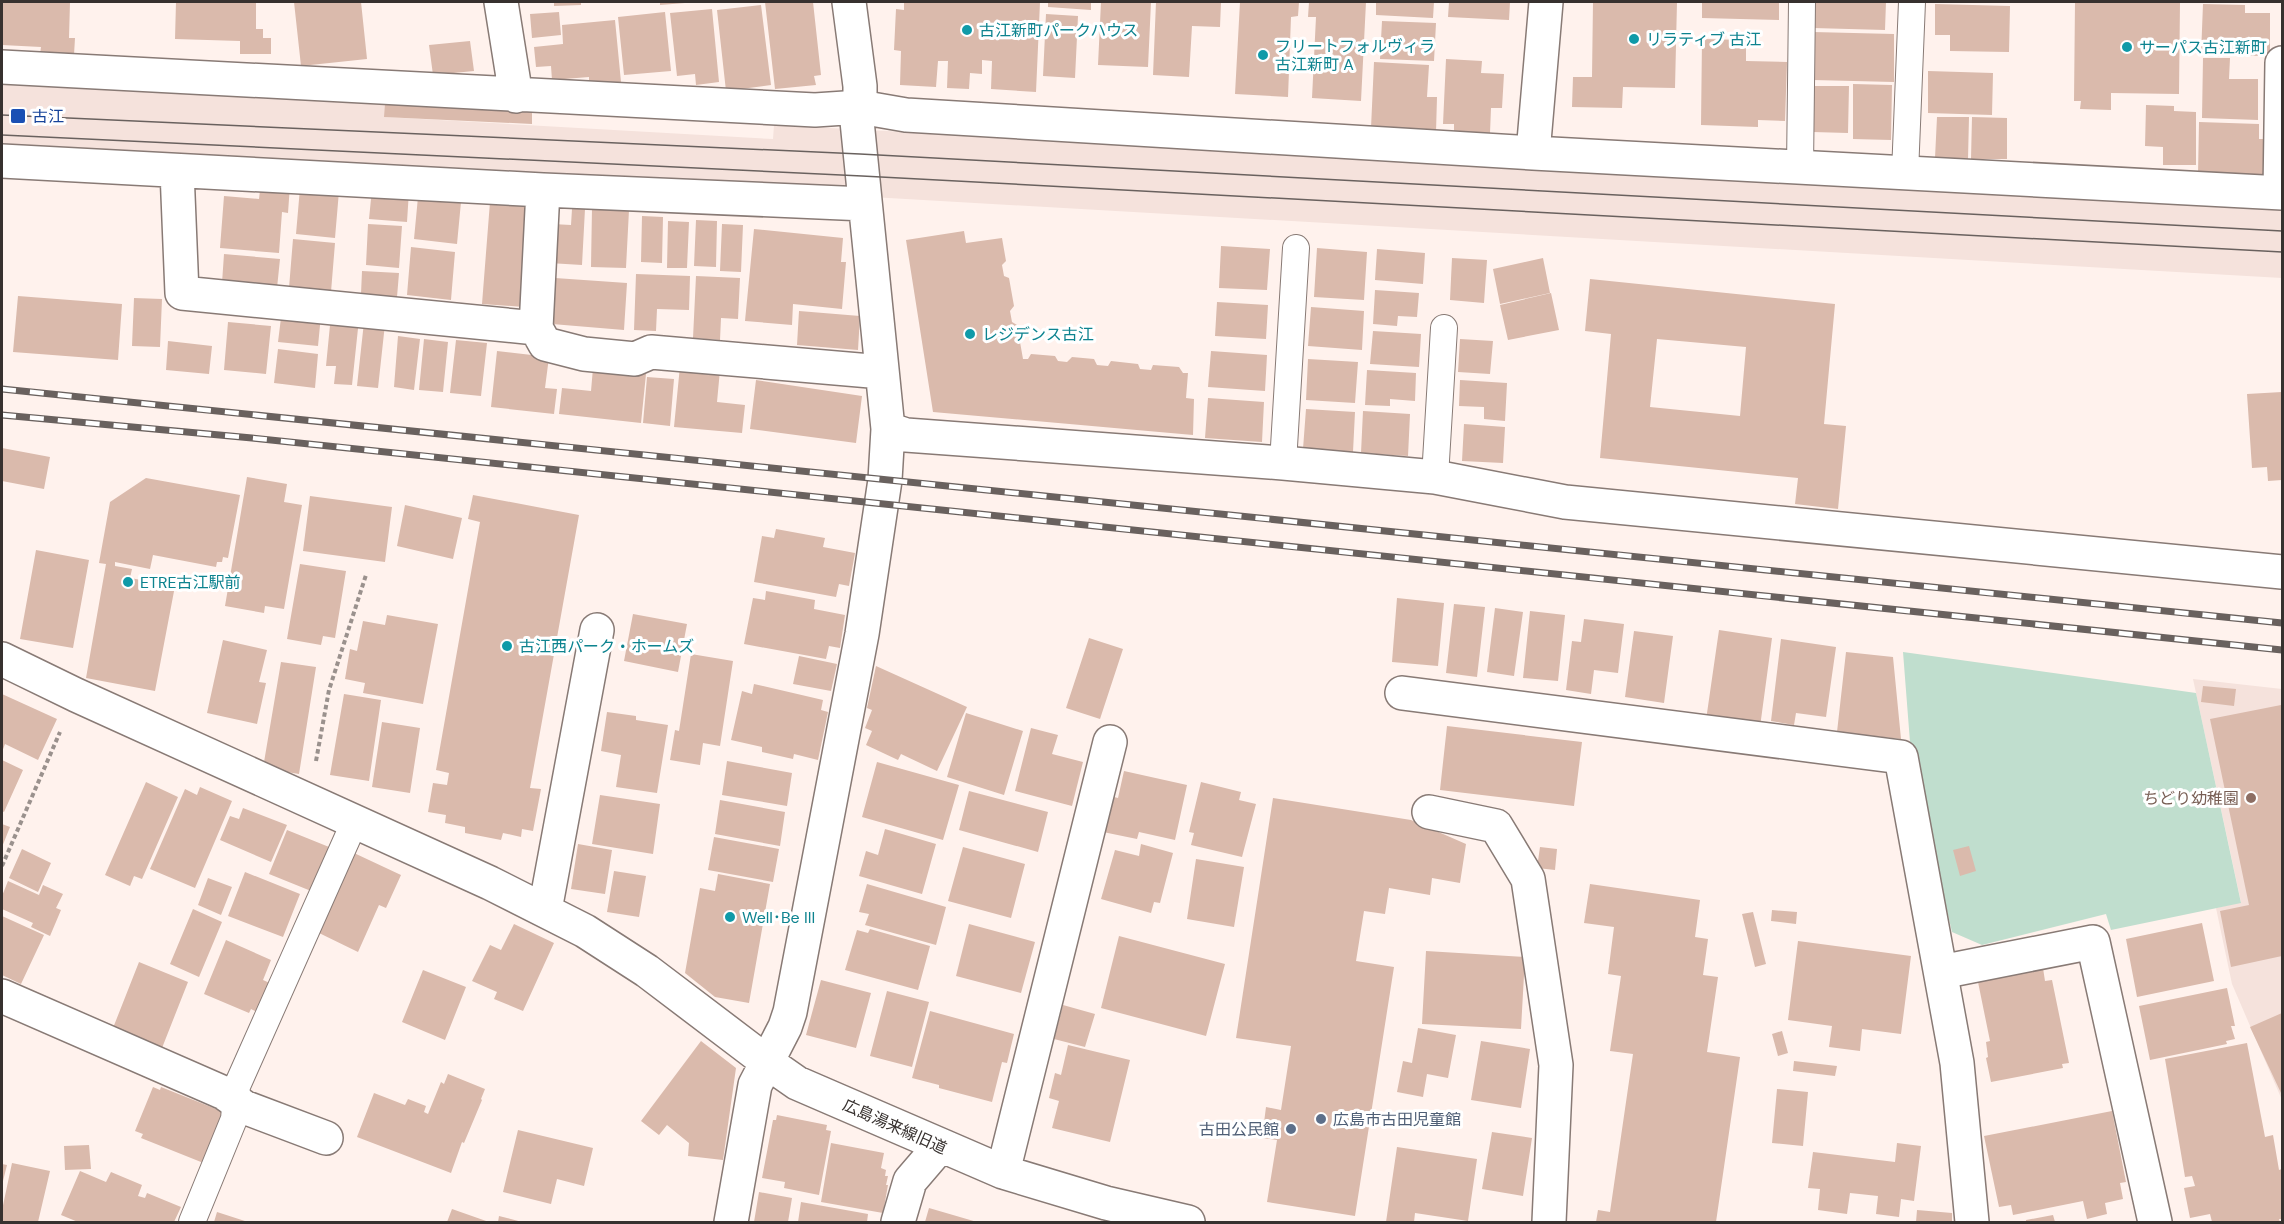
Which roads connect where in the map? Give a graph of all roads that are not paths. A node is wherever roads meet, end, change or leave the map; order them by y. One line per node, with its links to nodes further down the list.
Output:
1 (501, 2): 8 (street)
2 (849, 2): 9 (street)
3 (1546, 2): 10 (street)
4 (1802, 2): 12 (lane)
5 (1912, 2): 14 (lane)
6 (2282, 63): 16 (street)
7 (2, 67): 8 (street)
8 (516, 96): 9 (street)
9 (860, 107): 10 (street); 17 (street)
10 (1533, 153): 12 (street)
11 (2, 161): 13 (street)
12 (1800, 167): 14 (street)
13 (177, 171): 15 (street); 19 (street)
14 (1905, 173): 16 (street)
15 (543, 190): 17 (street); 19 (street)
16 (2281, 193)
17 (865, 204): 21 (street)
18 (1296, 248): 23 (lane)
19 (536, 328): 21 (street)
20 (1444, 328): 24 (lane)
21 (882, 372): 22 (street)
22 (888, 429): 23 (street); 35 (street)
23 (1283, 463): 24 (street)
24 (1435, 477): 25 (street)
25 (2283, 572)
26 (597, 630): 32 (street)
27 (2, 659): 31 (street, 広島湯来線旧道)
28 (1402, 693): 33 (street)
29 (1110, 742): 39 (street)
30 (1429, 812): 44 (street)
31 (355, 821): 32 (street, 広島湯来線旧道); 36 (lane)
32 (545, 910): 35 (street, 広島湯来線旧道)
33 (1941, 972): 45 (street); 46 (street)
34 (2, 996): 36 (street)
35 (767, 1062): 38 (street, 広島湯来線旧道); 41 (street)
36 (236, 1101): 37 (street); 40 (lane)
37 (326, 1138)
38 (940, 1146): 39 (street, 広島湯来線旧道); 42 (street)
39 (1003, 1172): 43 (street, 広島湯来線旧道)
40 (192, 1222)
41 (731, 1222)
42 (898, 1222)
43 (1188, 1222)
44 (1549, 1222)
45 (1972, 1222)
46 (2155, 1222)

